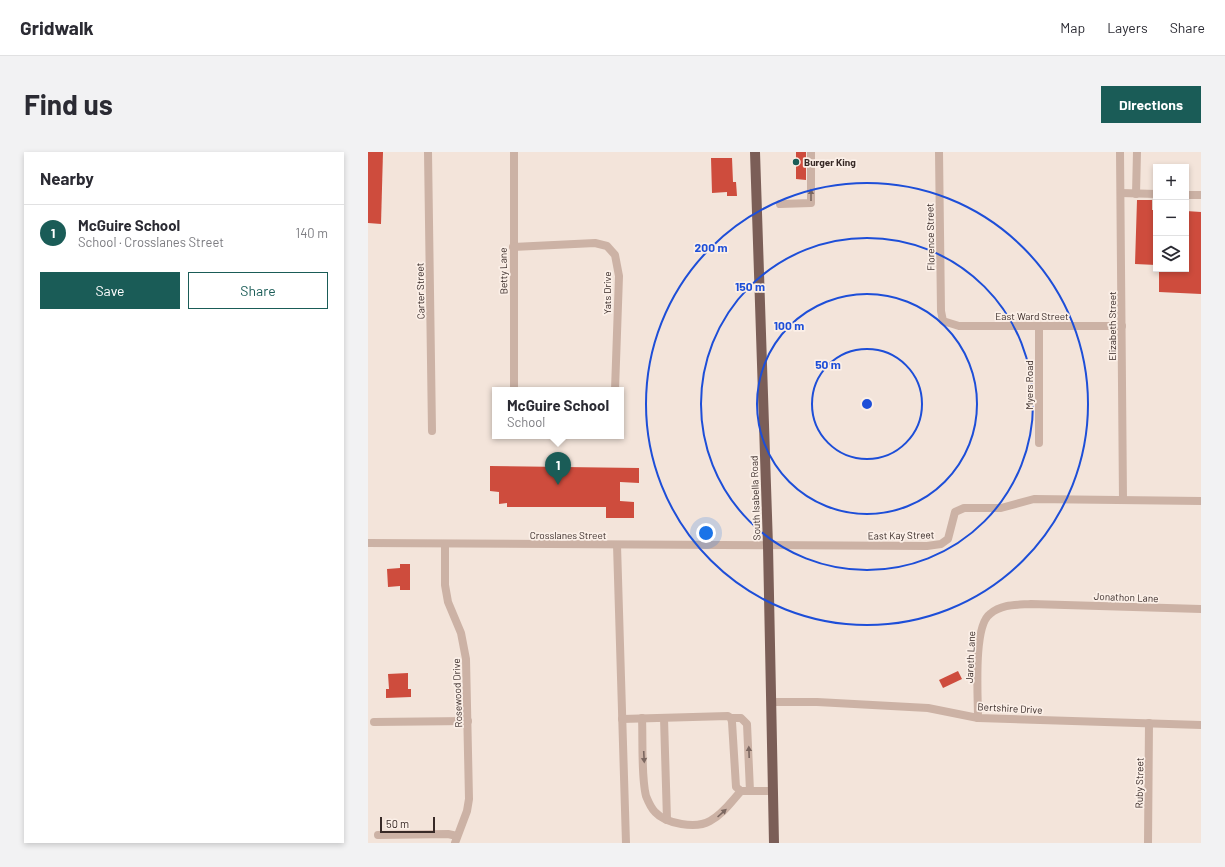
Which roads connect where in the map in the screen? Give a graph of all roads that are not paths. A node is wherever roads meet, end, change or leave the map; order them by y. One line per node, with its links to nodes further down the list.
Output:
1 (428, 152): 20 (street, Carter Street)
2 (514, 152): 14 (street, Betty Lane)
3 (754, 152): 27 (main road, South Isabella Road)
4 (811, 152): 13 (street, one-way to 4)
5 (939, 152): 15 (street, Florence Street)
6 (1120, 152): 8 (street, Elizabeth Street)
7 (1137, 152): 9 (street)
8 (1121, 193): 9 (street); 16 (street, Elizabeth Street)
9 (1136, 194): 10 (street)
10 (1153, 194)
11 (1189, 195): 12 (street)
12 (1201, 195)
13 (780, 204)
14 (513, 247): 18 (street, Betty Lane); 19 (street, Yats Drive)
15 (943, 321): 17 (street, East Ward Street)
16 (1122, 326): 17 (street, East Ward Street); 22 (street, Elizabeth Street)
17 (1039, 327): 21 (street, Myers Road)
18 (514, 387)
19 (615, 387)
20 (432, 430)
21 (1039, 443)
22 (1123, 500): 23 (street, East Kay Street); 27 (street, East Kay Street)
23 (1201, 501)
24 (368, 543): 25 (street, Crosslanes Street)
25 (445, 544): 26 (street, Crosslanes Street); 36 (street, Rosewood Drive)
26 (617, 545): 27 (street, Crosslanes Street); 35 (street)
27 (768, 546): 30 (main road, South Isabella Road)
28 (1050, 605): 29 (street, Jonathon Lane); 34 (street, Jareth Lane)
29 (1201, 609)
30 (771, 702): 34 (street, Bertshire Drive); 42 (main road, South Isabella Road)
31 (642, 718): 32 (street); 35 (street); 43 (street, one-way to 43)
32 (664, 718): 33 (street); 43 (street)
33 (731, 718): 40 (street); 41 (street, one-way to 33)
34 (978, 718): 38 (street, Bertshire Drive)
35 (622, 719): 46 (street)
36 (468, 721): 37 (street); 45 (street, Rosewood Drive)
37 (374, 722)
38 (1149, 723): 39 (street, Bertshire Drive); 48 (street, Ruby Street)
39 (1201, 725)
40 (741, 791): 41 (street); 43 (street, one-way to 40)
41 (750, 791): 42 (street)
42 (773, 791): 47 (main road, South Isabella Road)
43 (667, 820)
44 (378, 835): 45 (street)
45 (456, 839)
46 (626, 843)
47 (774, 843)
48 (1148, 843)

